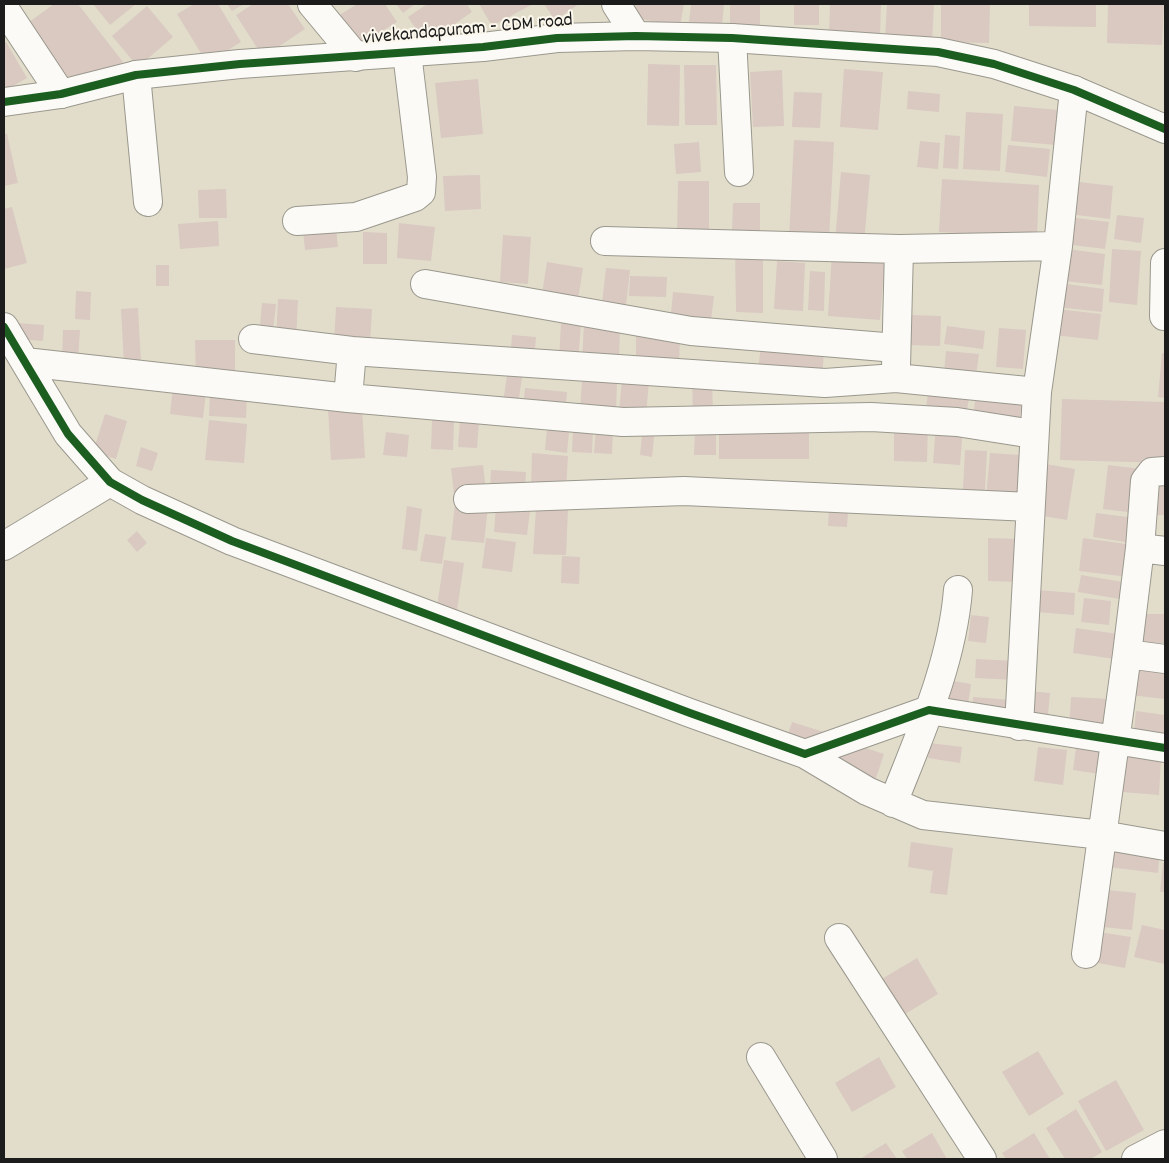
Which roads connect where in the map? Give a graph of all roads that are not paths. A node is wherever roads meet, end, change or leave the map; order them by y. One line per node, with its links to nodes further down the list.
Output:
1 (8, 4): 4 (street)
2 (312, 4): 8 (street)
3 (616, 4): 5 (street)
4 (4, 8): 11 (street)
5 (636, 36): 6 (street, vivekandapuram - CDM road); 7 (street, vivekandapuram - CDM road)
6 (732, 38): 10 (street, vivekandapuram - CDM road); 14 (street)
7 (407, 53): 8 (street, vivekandapuram - CDM road); 16 (street)
8 (356, 57): 9 (street, vivekandapuram - CDM road)
9 (136, 75): 11 (street, vivekandapuram - CDM road); 15 (street)
10 (1074, 90): 13 (street, vivekandapuram - CDM road); 18 (street)
11 (62, 94): 12 (street, vivekandapuram - CDM road)
12 (4, 102)
13 (1165, 129)
14 (739, 172)
15 (148, 202)
16 (297, 221)
17 (605, 241): 19 (street)
18 (1058, 246): 19 (street); 29 (street)
19 (899, 248): 25 (street)
20 (1165, 263): 22 (street)
21 (425, 284): 25 (street)
22 (1164, 316)
23 (4, 327): 27 (street)
24 (252, 339): 26 (street)
25 (896, 348): 28 (street)
26 (352, 351): 28 (street); 30 (street)
27 (25, 362): 30 (street); 33 (street)
28 (896, 378): 29 (street)
29 (1037, 392): 31 (street)
30 (348, 398): 31 (street)
31 (1034, 434): 35 (street)
32 (1165, 471): 37 (street)
33 (110, 482): 36 (street); 45 (street)
34 (468, 499): 35 (street)
35 (1030, 507): 42 (street)
36 (4, 546)
37 (1152, 550): 39 (street)
38 (958, 590): 41 (street)
39 (1127, 654): 40 (street); 43 (street)
40 (1165, 659)
41 (929, 710): 42 (street); 45 (street); 46 (street)
42 (1019, 726): 43 (street)
43 (1115, 741): 44 (street); 47 (street)
44 (1165, 748)
45 (805, 754): 46 (street)
46 (893, 803): 47 (street)
47 (1102, 835): 48 (street); 50 (street)
48 (1165, 846)
49 (840, 938): 54 (street)
50 (1086, 954)
51 (761, 1057): 53 (street)
52 (1165, 1144): 55 (street)
53 (823, 1159)
54 (982, 1159)
55 (1136, 1159)

